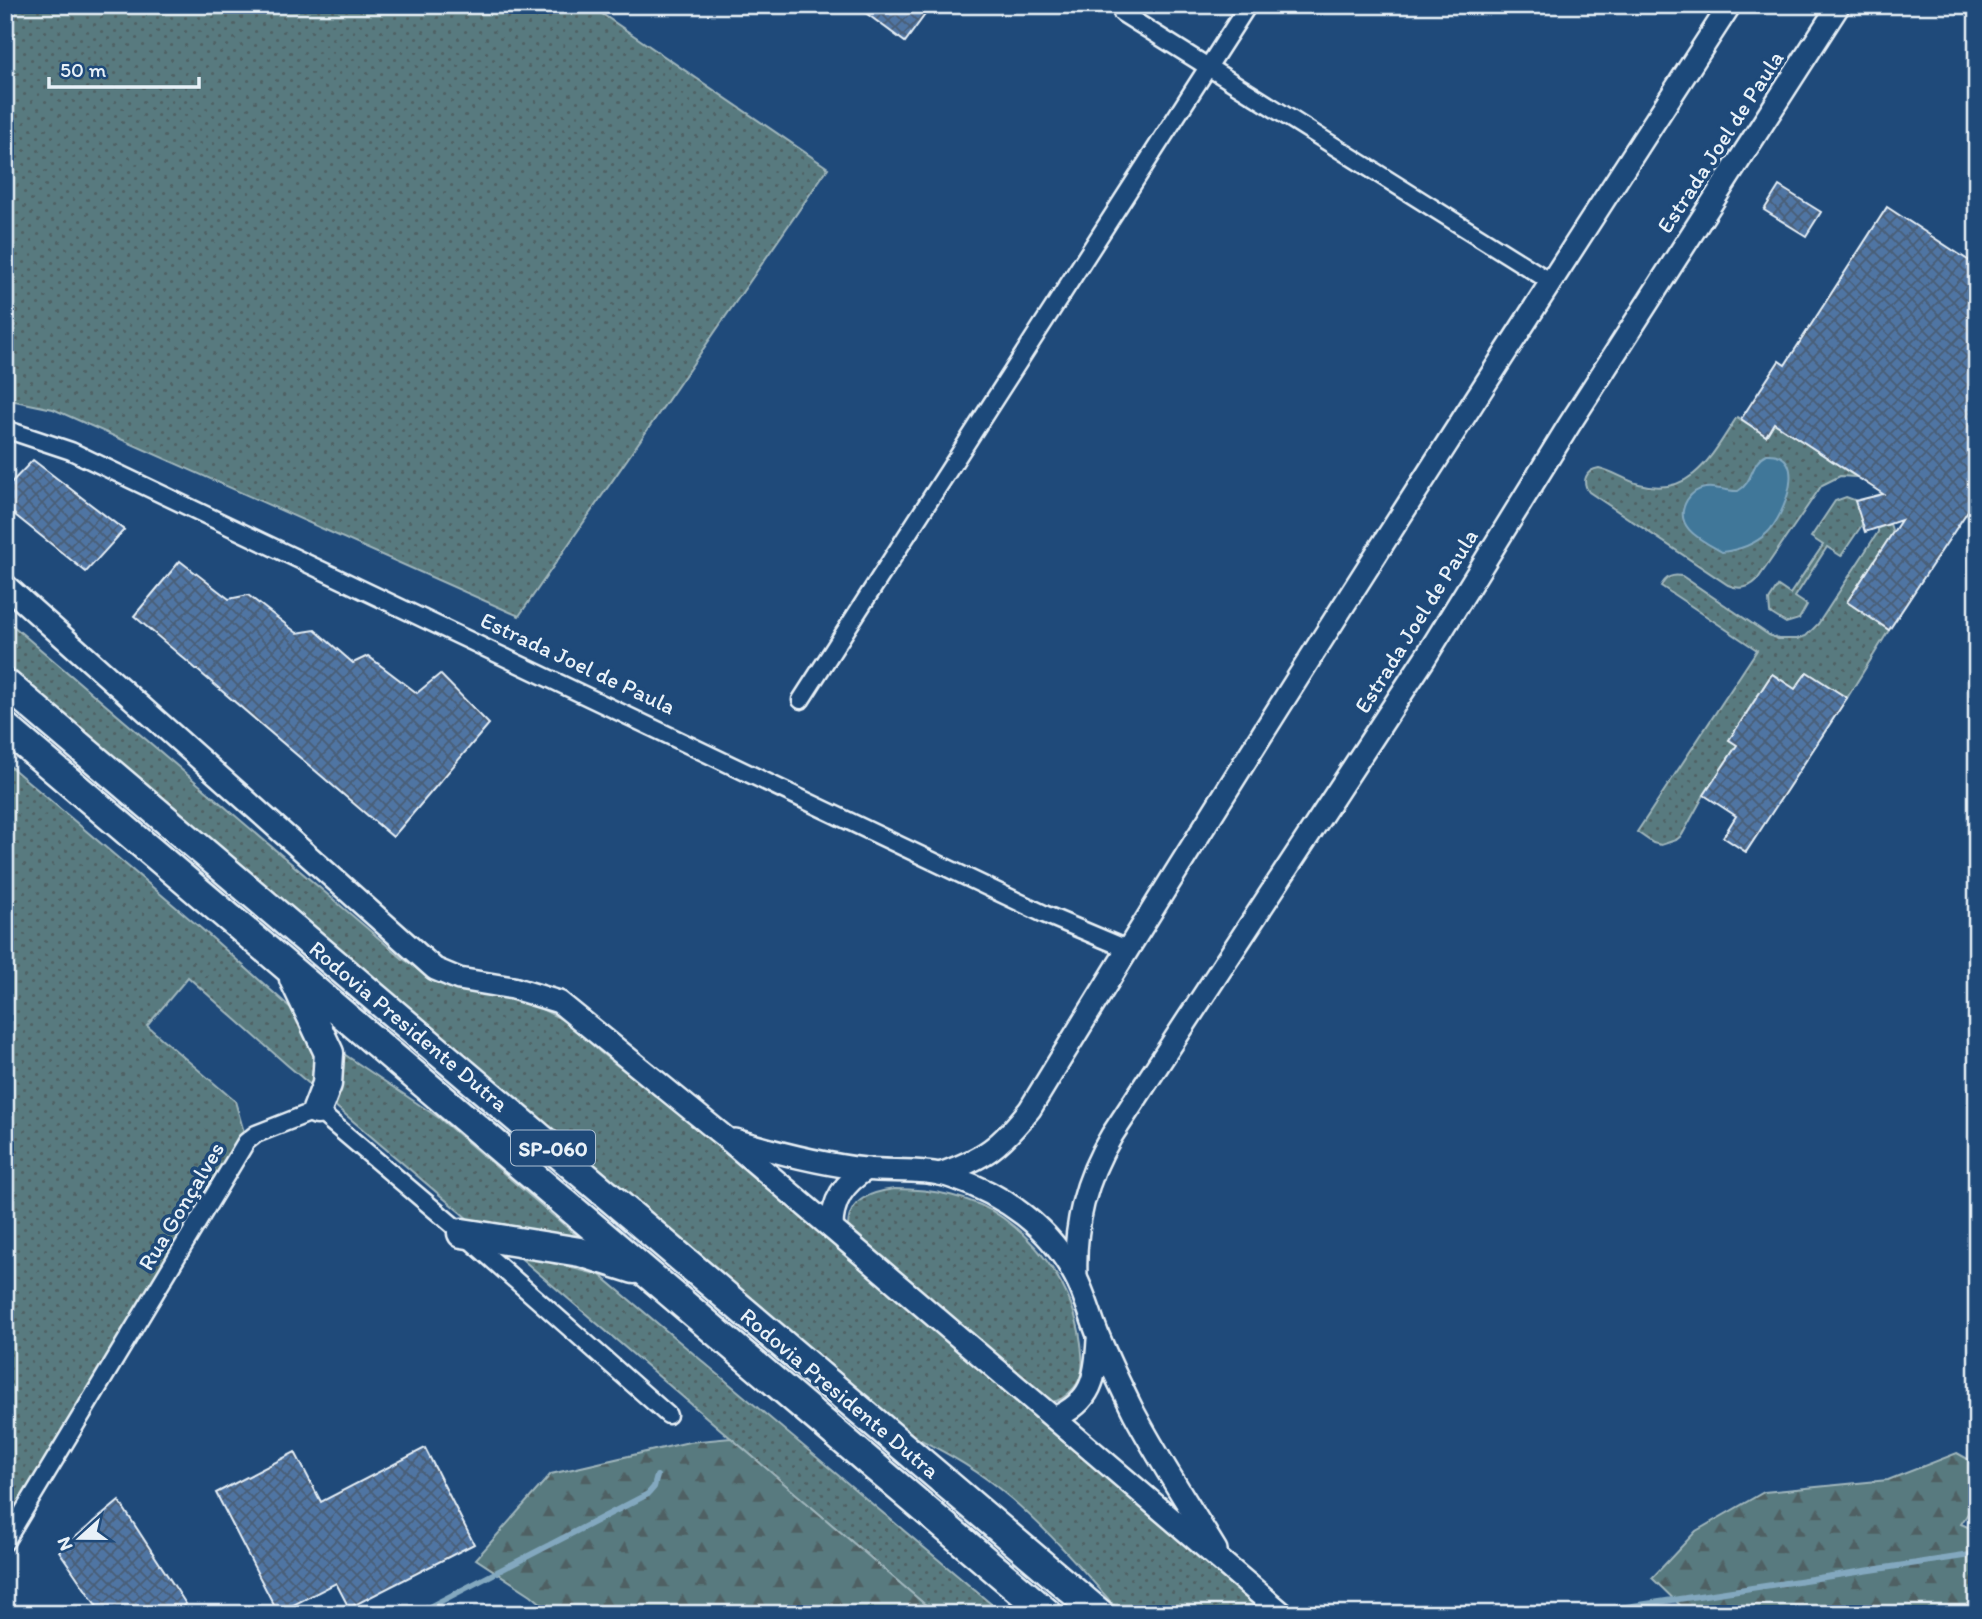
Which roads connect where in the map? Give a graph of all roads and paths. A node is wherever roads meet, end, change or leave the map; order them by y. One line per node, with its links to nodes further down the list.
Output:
1 (1248, 5): 5 (street)
2 (1730, 5): 6 (street)
3 (1839, 5): 21 (street, Estrada Joel de Paula)
4 (1122, 13): 5 (street)
5 (1208, 66): 6 (street); 10 (street)
6 (1550, 282): 12 (street)
7 (5, 429): 12 (street, Estrada Joel de Paula)
8 (5, 585): 15 (street)
9 (5, 683): 28 (highway, Rodovia Presidente Dutra / SP-060)
10 (801, 700)
11 (5, 727): 13 (highway, Rodovia Presidente Dutra / SP-060)
12 (1127, 949): 17 (street)
13 (290, 970): 14 (highway); 20 (highway, Rodovia Presidente Dutra / SP-060)
14 (317, 1110): 19 (street); 25 (street, Rua Gonçalves)
15 (726, 1138): 16 (street); 18 (street)
16 (867, 1169): 17 (street); 18 (street)
17 (940, 1174): 21 (street)
18 (832, 1227): 24 (street)
19 (462, 1233): 20 (highway); 23 (street)
20 (645, 1272): 27 (highway, Rodovia Presidente Dutra / SP-060)
21 (1076, 1277): 22 (street)
22 (1098, 1335): 24 (street); 26 (street)
23 (668, 1415)
24 (1054, 1418): 26 (street)
25 (5, 1542)
26 (1227, 1568): 29 (street)
27 (1048, 1614)
28 (1100, 1614)
29 (1283, 1614)

